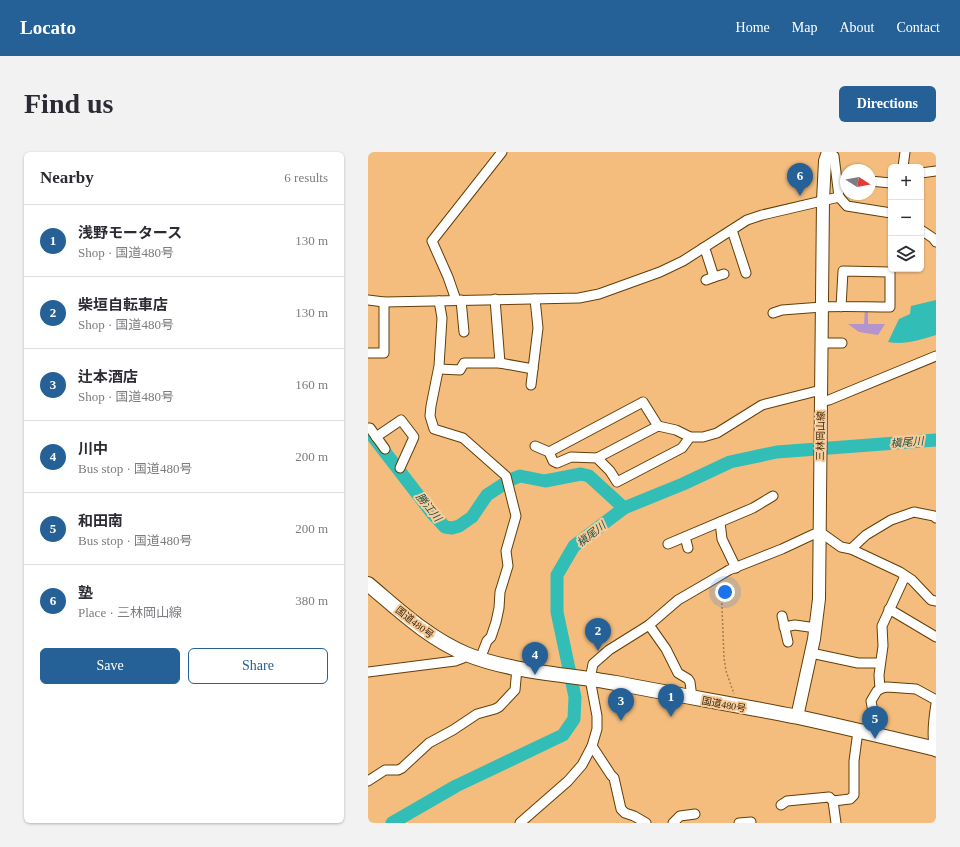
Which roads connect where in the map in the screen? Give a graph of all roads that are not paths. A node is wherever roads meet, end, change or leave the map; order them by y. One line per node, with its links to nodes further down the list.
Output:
1 (905, 152): 4 (street)
2 (498, 154): 23 (street)
3 (825, 155): 7 (street); 12 (main road, 三林岡山線)
4 (903, 164)
5 (936, 171): 6 (street)
6 (924, 173)
7 (840, 176)
8 (876, 182): 9 (street)
9 (888, 183)
10 (840, 192): 11 (street)
11 (839, 197): 12 (street); 13 (street)
12 (823, 200): 14 (street); 26 (main road, 三林岡山線)
13 (888, 213)
14 (732, 230): 17 (street); 18 (street)
15 (924, 232): 16 (street)
16 (936, 242)
17 (703, 248): 19 (street); 21 (street)
18 (746, 273)
19 (724, 274)
20 (494, 299): 21 (street); 23 (street); 34 (street)
21 (535, 299): 36 (street)
22 (368, 300): 25 (street)
23 (458, 300): 24 (street); 29 (street)
24 (439, 301): 25 (street); 35 (street)
25 (384, 302): 32 (street)
26 (822, 307): 27 (street); 28 (street); 31 (main road, 三林岡山線)
27 (841, 307): 27 (street)
28 (776, 310)
29 (464, 332)
30 (842, 342): 31 (street)
31 (822, 343): 38 (main road, 三林岡山線)
32 (368, 353)
33 (936, 356): 38 (street)
34 (500, 363): 35 (street); 36 (street)
35 (439, 369): 71 (street)
36 (533, 369): 37 (street)
37 (531, 385)
38 (821, 396): 42 (street); 51 (main road, 三林岡山線)
39 (658, 426): 42 (street); 45 (street); 46 (street)
40 (368, 428): 41 (street)
41 (376, 437): 44 (street); 47 (street)
42 (690, 437): 46 (street)
43 (536, 446): 45 (street)
44 (385, 449)
45 (549, 452): 46 (street)
46 (597, 458)
47 (400, 468)
48 (768, 497): 50 (street)
49 (935, 515): 55 (street)
50 (720, 522): 52 (street); 56 (street)
51 (820, 532): 55 (street); 56 (street); 66 (main road, 三林岡山線)
52 (685, 537): 53 (street); 54 (street)
53 (668, 544)
54 (688, 548)
55 (851, 549): 57 (street)
56 (736, 568): 64 (street)
57 (906, 576): 61 (street); 62 (street)
58 (368, 584): 60 (highway, 国道480号)
59 (368, 593): 60 (street)
60 (382, 596): 70 (highway, 国道480号)
61 (936, 601)
62 (889, 609): 67 (street); 72 (street)
63 (782, 616): 65 (street)
64 (649, 625): 75 (street); 77 (street)
65 (784, 627): 66 (street); 68 (street)
66 (816, 628): 69 (main road, 三林岡山線)
67 (936, 637)
68 (788, 642)
69 (811, 653): 72 (street); 80 (main road, 三林岡山線)
70 (465, 654): 71 (highway, 国道480号); 74 (street)
71 (480, 659): 73 (highway, 国道480号)
72 (880, 663): 76 (street)
73 (517, 668): 75 (highway, 国道480号); 84 (street)
74 (368, 672)
75 (586, 678): 77 (highway, 国道480号); 82 (street)
76 (880, 689): 78 (street); 81 (street)
77 (692, 698): 80 (highway, 国道480号)
78 (936, 700)
79 (935, 710): 83 (street)
80 (797, 717): 81 (highway, 国道480号)
81 (860, 732): 83 (highway, 国道480号); 85 (street)
82 (592, 746): 89 (street); 90 (street)
83 (935, 750)
84 (368, 780)
85 (833, 802): 86 (street); 93 (street)
86 (780, 805)
87 (695, 814): 91 (street)
88 (751, 822): 92 (street)
89 (520, 823)
90 (646, 823)
91 (673, 823)
92 (739, 823)
93 (836, 823)

